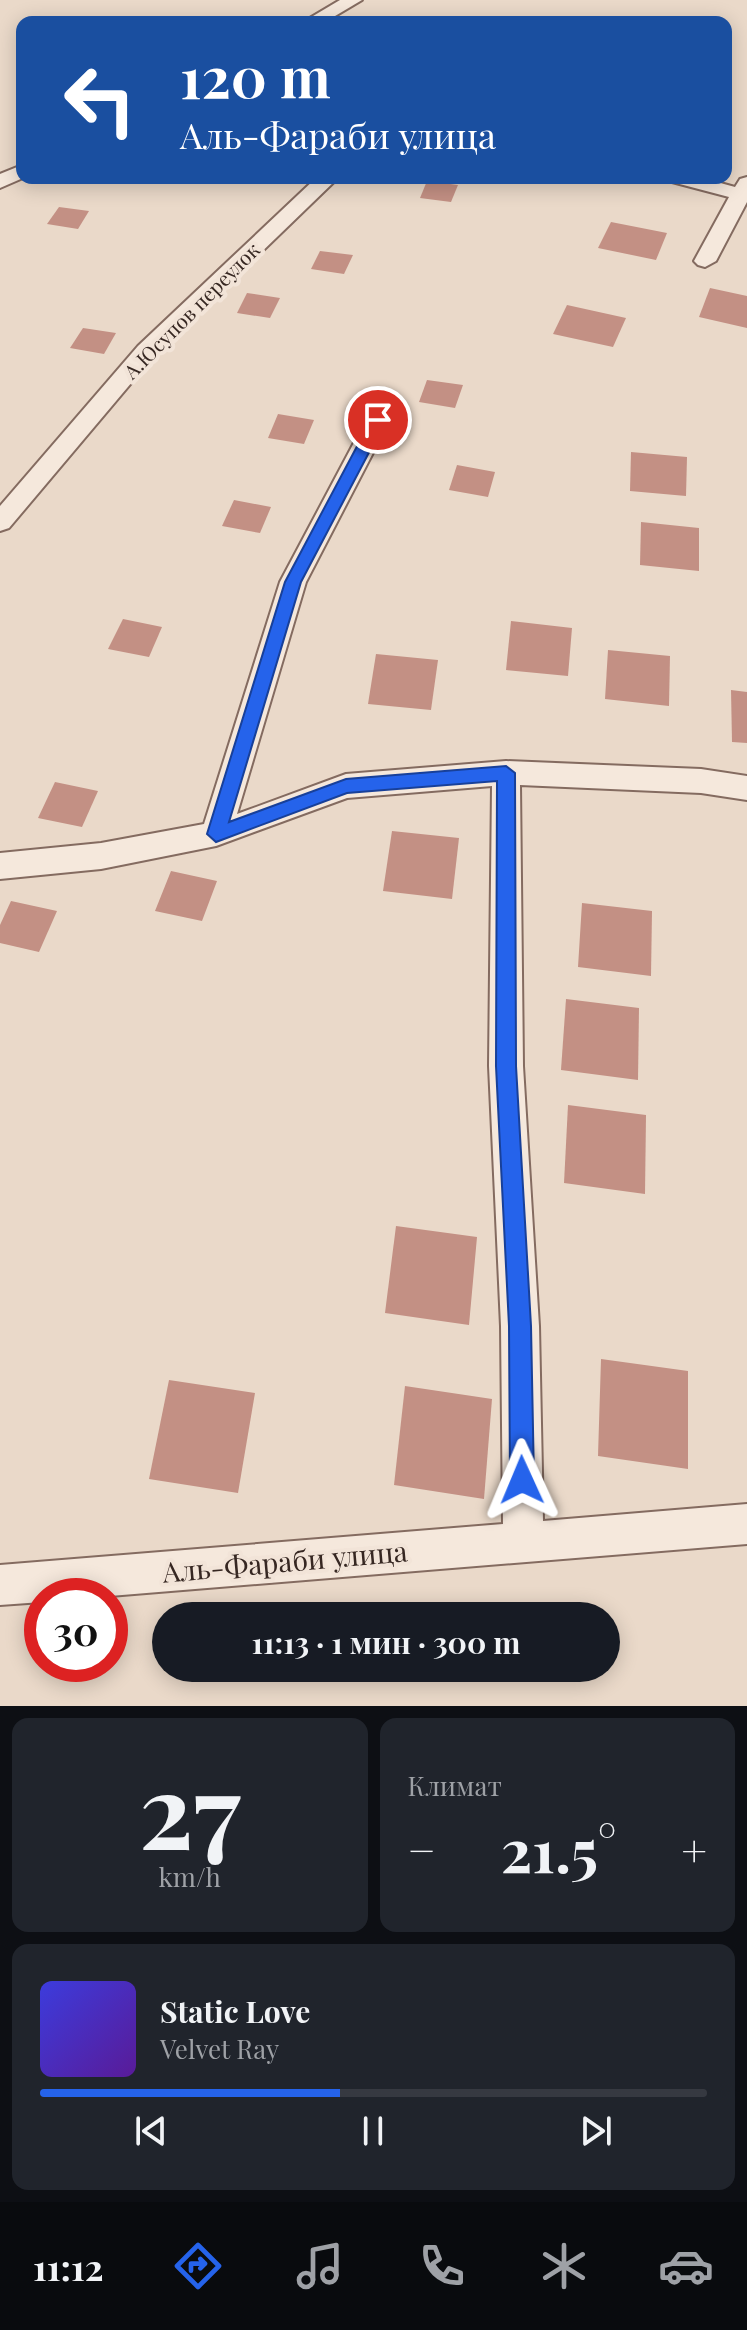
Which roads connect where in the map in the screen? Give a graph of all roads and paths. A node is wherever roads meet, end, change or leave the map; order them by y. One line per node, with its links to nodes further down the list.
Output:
1 (353, 0): 2 (street)
2 (323, 16)
3 (322, 184): 8 (street, А.Юсупов переулок)
4 (718, 184): 5 (street)
5 (744, 188): 6 (street)
6 (705, 261)
7 (378, 420): 11 (street)
8 (0, 522)
9 (506, 773): 10 (street); 11 (street); 14 (street)
10 (747, 788)
11 (216, 834): 12 (street)
12 (0, 866)
13 (747, 1524): 14 (street, Аль-Фараби улица)
14 (523, 1542): 15 (street, Аль-Фараби улица)
15 (0, 1585)

